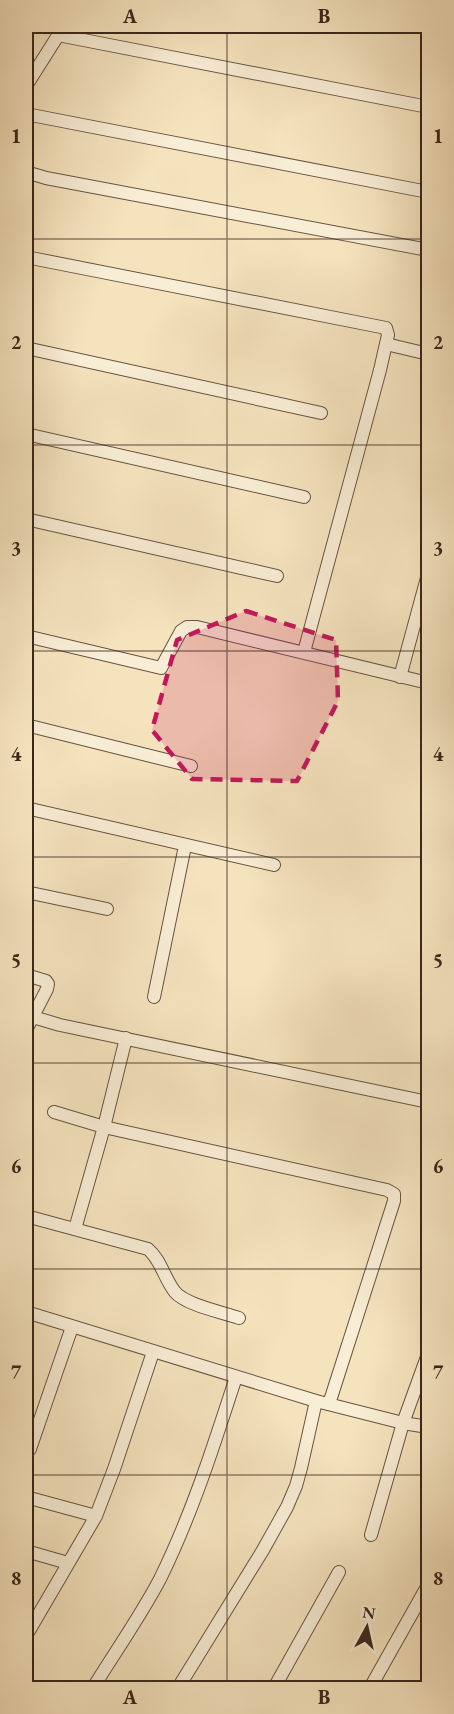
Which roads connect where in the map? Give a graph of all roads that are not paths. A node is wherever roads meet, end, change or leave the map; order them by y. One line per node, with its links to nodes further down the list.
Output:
1 (61, 30): 2 (street); 3 (street)
2 (26, 86)
3 (429, 107)
4 (26, 114): 6 (street)
5 (26, 172): 7 (street)
6 (429, 192)
7 (429, 250)
8 (26, 257): 9 (street)
9 (386, 344): 11 (street); 19 (street)
10 (26, 348): 12 (street)
11 (429, 354)
12 (321, 413)
13 (26, 434): 14 (street)
14 (304, 497)
15 (26, 519): 17 (street)
16 (429, 574): 20 (street)
17 (277, 576)
18 (26, 636): 19 (street)
19 (303, 652): 20 (street)
20 (400, 677): 21 (street)
21 (429, 684)
22 (26, 725): 23 (street)
23 (191, 766)
24 (26, 808): 25 (street)
25 (185, 846): 26 (street); 30 (street)
26 (274, 865)
27 (26, 892): 28 (street)
28 (107, 909)
29 (26, 975): 31 (street)
30 (154, 997)
31 (33, 1017): 32 (street); 33 (street)
32 (26, 1030)
33 (126, 1038): 34 (street); 36 (street)
34 (429, 1102)
35 (54, 1112): 36 (street)
36 (104, 1127): 38 (street); 46 (street)
37 (26, 1216): 38 (street)
38 (75, 1229): 40 (street)
39 (26, 1312): 41 (street)
40 (239, 1318)
41 (72, 1327): 42 (street); 49 (street)
42 (153, 1352): 44 (street); 51 (street)
43 (429, 1354): 47 (street)
44 (236, 1377): 45 (street); 58 (street)
45 (316, 1401): 46 (street); 59 (street)
46 (329, 1404): 47 (street)
47 (403, 1423): 48 (street); 52 (street)
48 (429, 1427)
49 (30, 1449)
50 (26, 1497): 51 (street)
51 (96, 1515): 54 (street)
52 (371, 1534)
53 (26, 1551): 54 (street)
54 (68, 1563): 57 (street)
55 (339, 1572): 60 (street)
56 (429, 1585): 61 (street)
57 (26, 1636)
58 (93, 1689)
59 (178, 1689)
60 (274, 1689)
61 (370, 1689)

